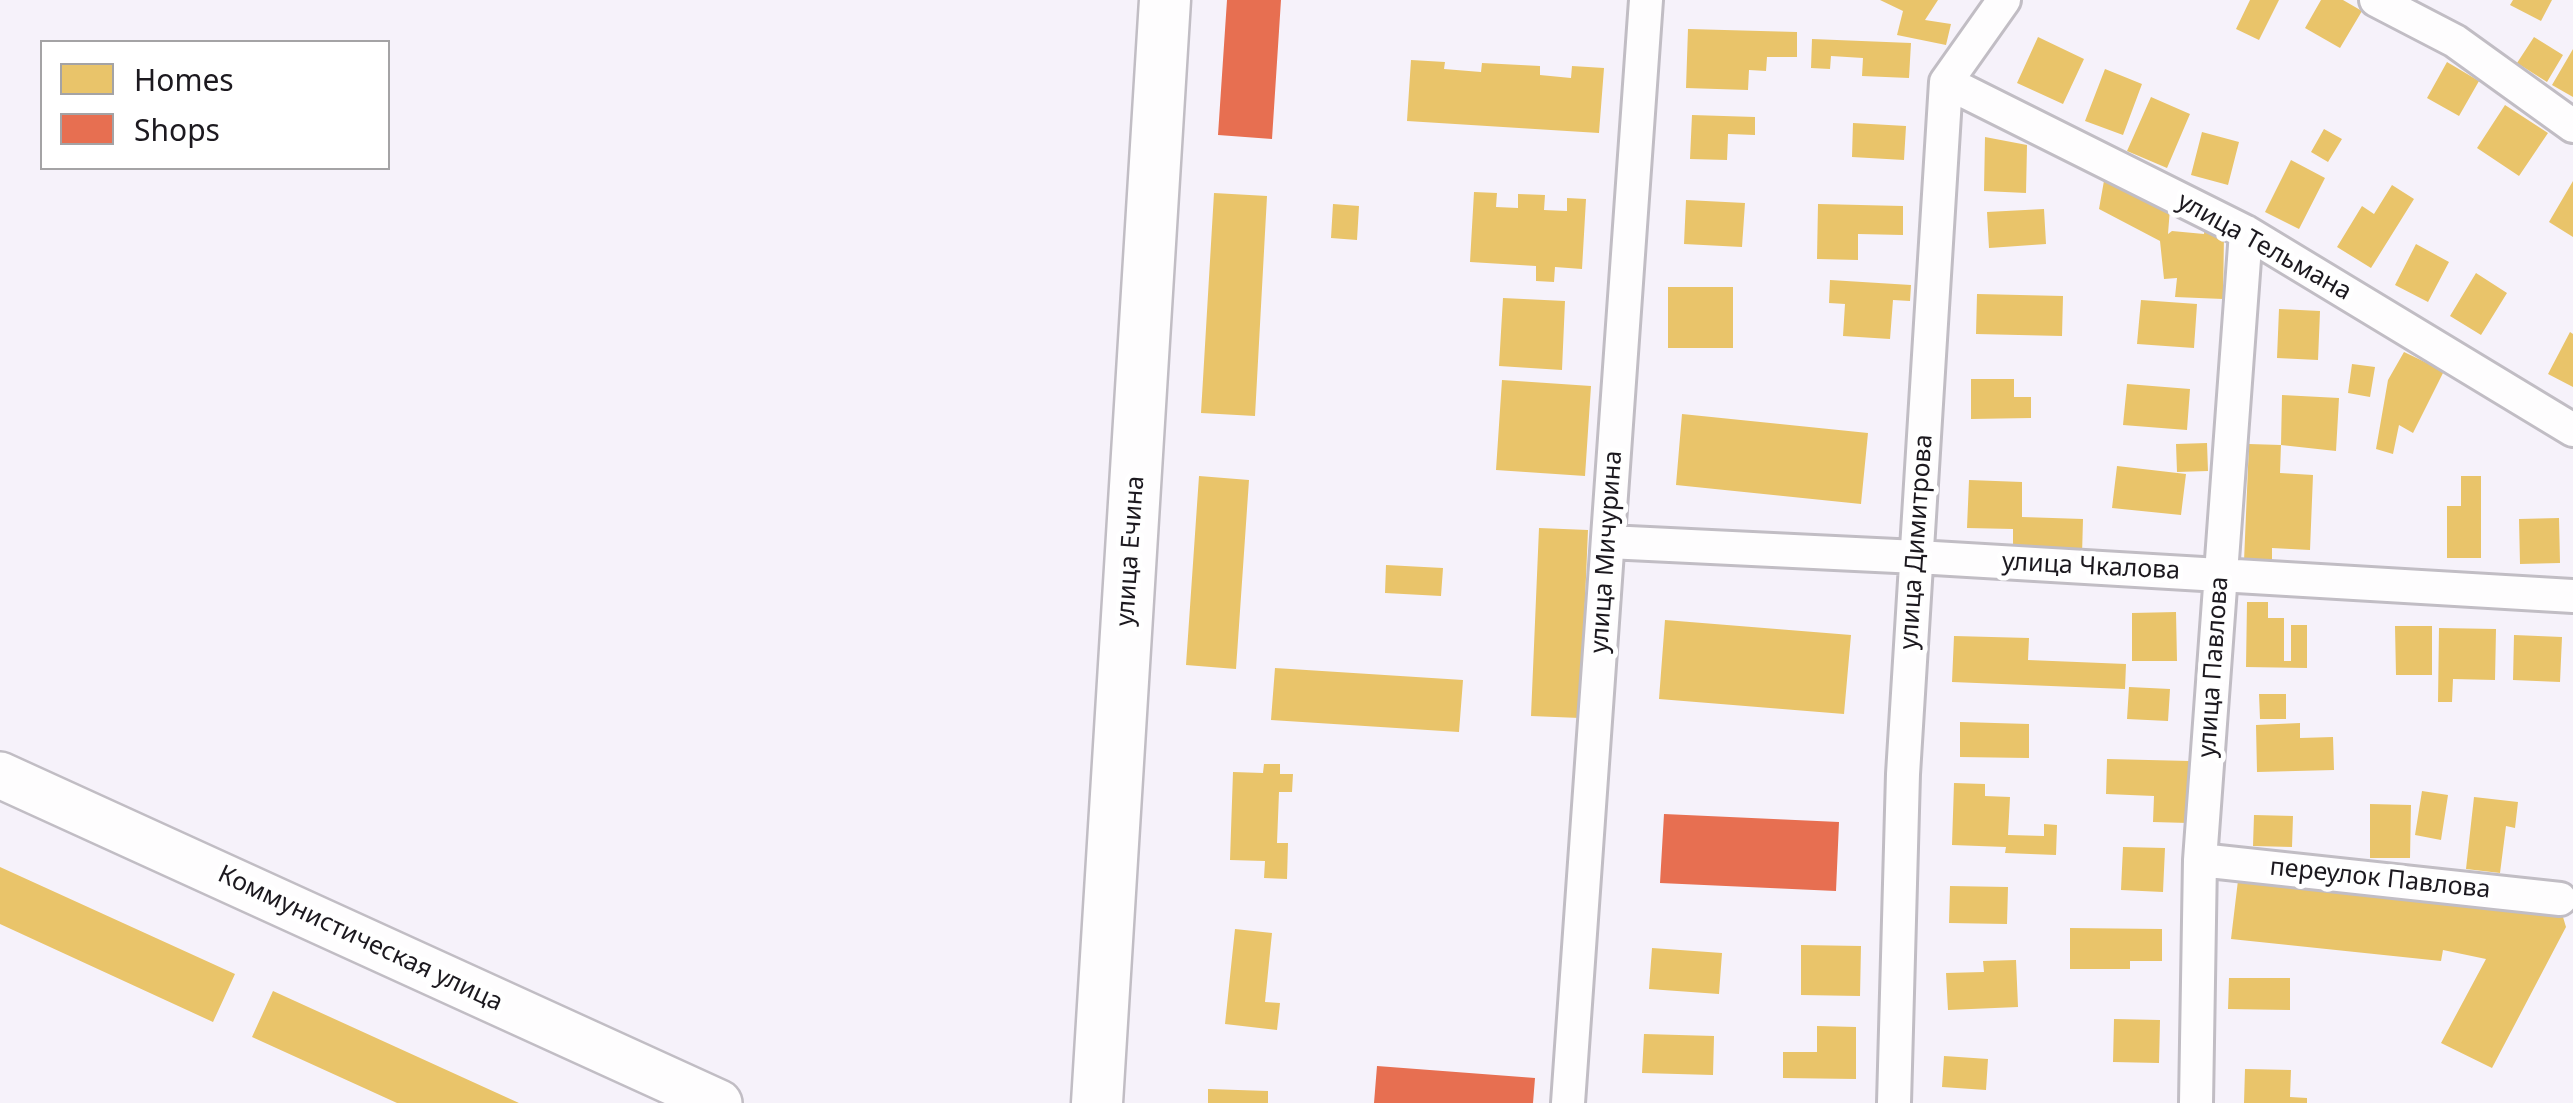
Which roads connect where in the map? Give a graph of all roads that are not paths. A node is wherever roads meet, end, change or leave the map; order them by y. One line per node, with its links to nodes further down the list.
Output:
1 (1164, 0): 17 (main road, улица Ечина)
2 (1646, 0): 9 (street, улица Мичурина)
3 (2004, 0): 5 (street)
4 (2376, 0): 6 (street)
5 (1946, 82): 7 (street, улица Тельмана); 10 (street, улица Димитрова)
6 (2573, 126)
7 (2246, 232): 8 (street, улица Тельмана); 11 (street, улица Павлова)
8 (2573, 430)
9 (1608, 542): 10 (street, улица Чкалова); 18 (street, улица Мичурина)
10 (1916, 557): 11 (street, улица Чкалова); 19 (street, улица Димитрова)
11 (2221, 574): 12 (street, улица Чкалова); 14 (street, улица Павлова)
12 (2573, 596)
13 (0, 774): 16 (main road, Коммунистическая улица)
14 (2200, 860): 15 (street, переулок Павлова); 20 (street, улица Павлова)
15 (2560, 899)
16 (719, 1103)
17 (1097, 1103)
18 (1568, 1103)
19 (1894, 1103)
20 (2196, 1103)

